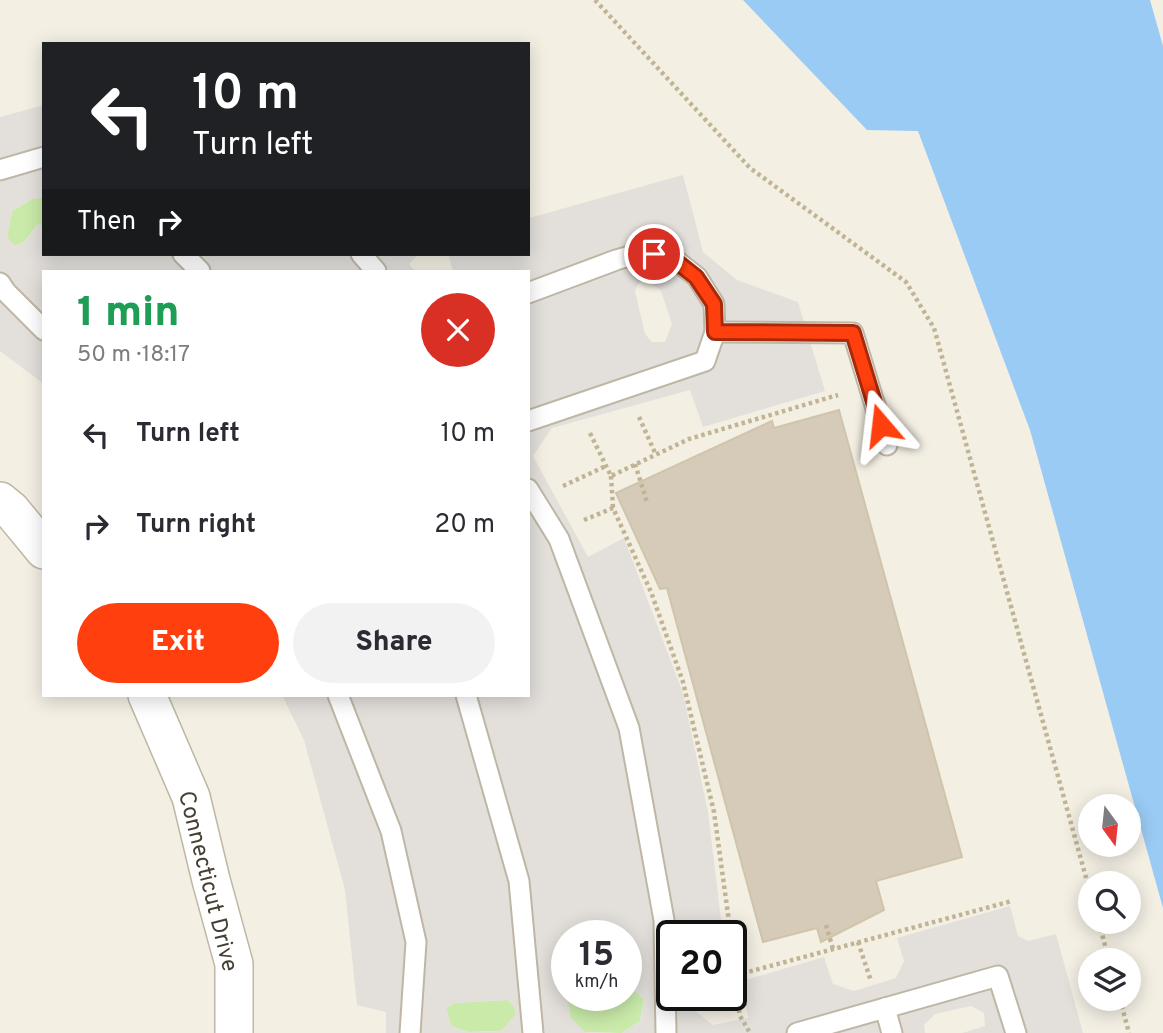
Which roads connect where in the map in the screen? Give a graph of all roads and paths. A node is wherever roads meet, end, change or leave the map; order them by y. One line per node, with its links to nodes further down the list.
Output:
1 (42, 158): 2 (lane)
2 (0, 170)
3 (185, 256): 5 (lane)
4 (363, 256): 6 (lane)
5 (199, 270)
6 (375, 270)
7 (0, 283): 9 (lane)
8 (530, 292): 10 (lane)
9 (42, 328)
10 (715, 332): 11 (lane); 13 (lane)
11 (869, 385): 15 (lane); 16 (path)
12 (637, 414): 16 (path)
13 (530, 420)
14 (588, 428): 18 (path)
15 (887, 445)
16 (656, 455): 17 (path)
17 (635, 464): 19 (path); 23 (path)
18 (606, 466): 19 (path); 20 (path)
19 (611, 476): 24 (path)
20 (559, 488)
21 (530, 492): 41 (lane)
22 (0, 501): 26 (street)
23 (647, 502)
24 (613, 508): 25 (path); 31 (path)
25 (576, 524)
26 (42, 548)
27 (148, 697): 38 (street, Connecticut Drive)
28 (339, 697): 39 (lane)
29 (467, 697): 40 (lane)
30 (1012, 901): 33 (path)
31 (730, 920)
32 (826, 925): 33 (path)
33 (833, 949): 34 (path)
34 (747, 972)
35 (885, 1008): 43 (lane); 44 (lane); 45 (lane)
36 (739, 1011): 42 (path)
37 (1123, 1011): 46 (path)
38 (234, 1033)
39 (410, 1033)
40 (533, 1033)
41 (666, 1033)
42 (750, 1033)
43 (797, 1033)
44 (891, 1033)
45 (1016, 1033)
46 (1129, 1033)

